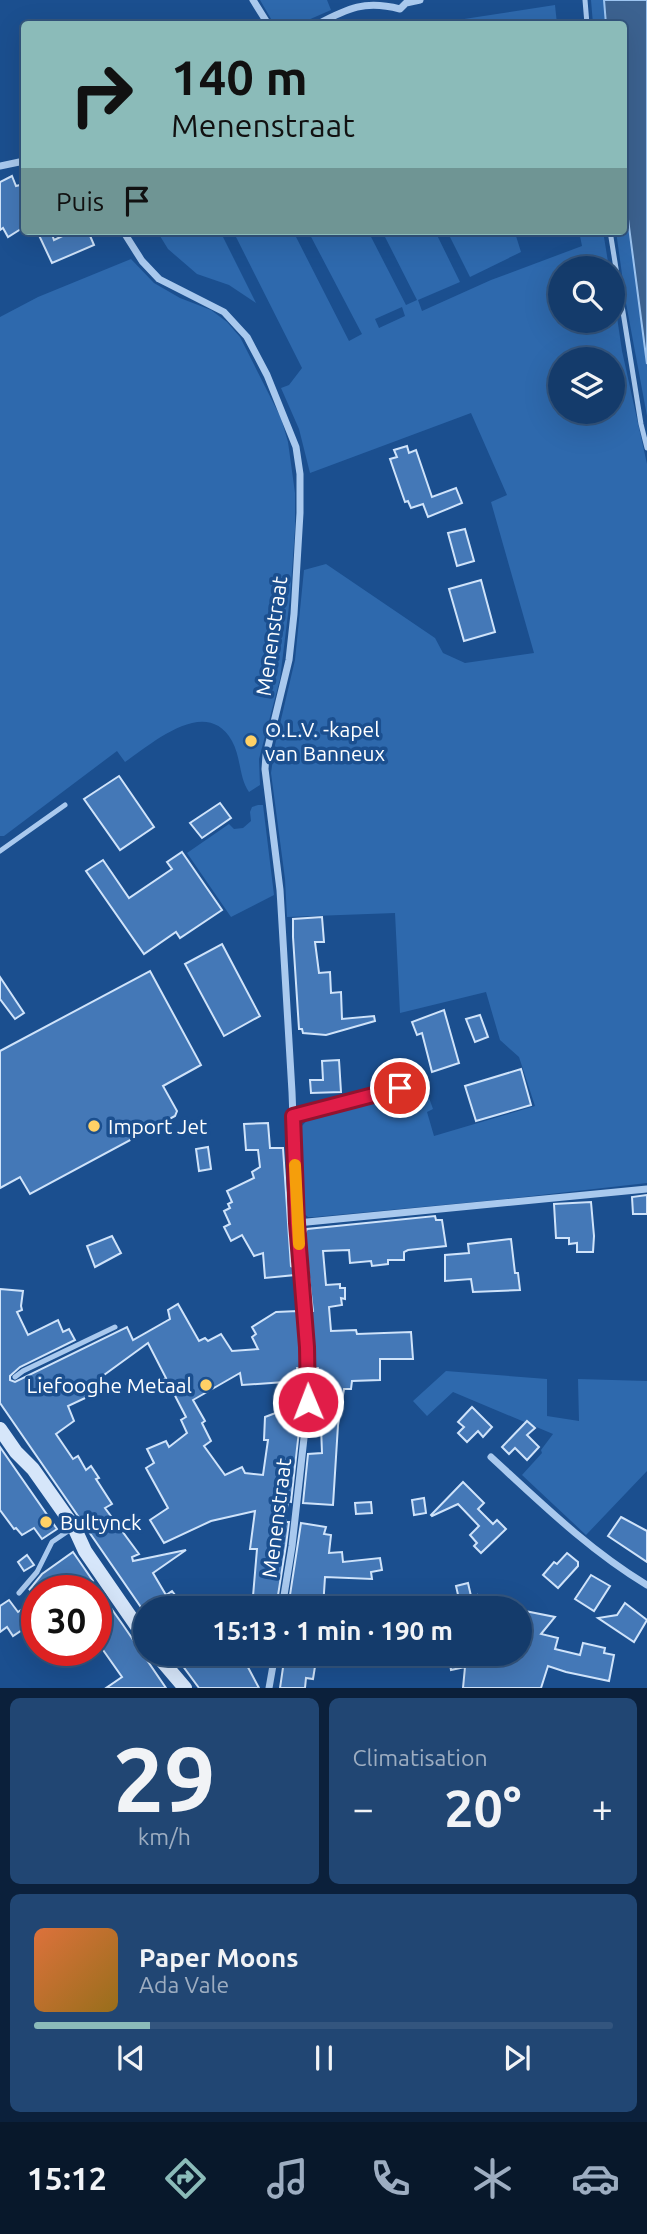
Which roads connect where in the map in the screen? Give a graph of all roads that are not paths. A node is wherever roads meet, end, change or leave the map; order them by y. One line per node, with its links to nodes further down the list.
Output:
1 (253, 0): 4 (street)
2 (420, 0): 5 (street)
3 (585, 0): 6 (lane)
4 (266, 21)
5 (324, 21)
6 (587, 21)
7 (21, 162): 8 (street)
8 (0, 166)
9 (126, 235): 15 (street, Menenstraat)
10 (611, 235): 11 (lane)
11 (647, 448)
12 (65, 805): 13 (lane)
13 (0, 850)
14 (400, 1088): 15 (street)
15 (293, 1116): 17 (street, Menenstraat)
16 (647, 1189): 17 (street)
17 (297, 1223): 25 (street, Menenstraat)
18 (115, 1327): 19 (lane)
19 (15, 1377)
20 (0, 1429): 22 (street)
21 (491, 1457): 23 (street)
22 (74, 1527): 24 (lane); 26 (street)
23 (647, 1585)
24 (19, 1592)
25 (284, 1596)
26 (133, 1621)
27 (166, 1666): 29 (street)
28 (273, 1666): 30 (street)
29 (185, 1688)
30 (269, 1688)

